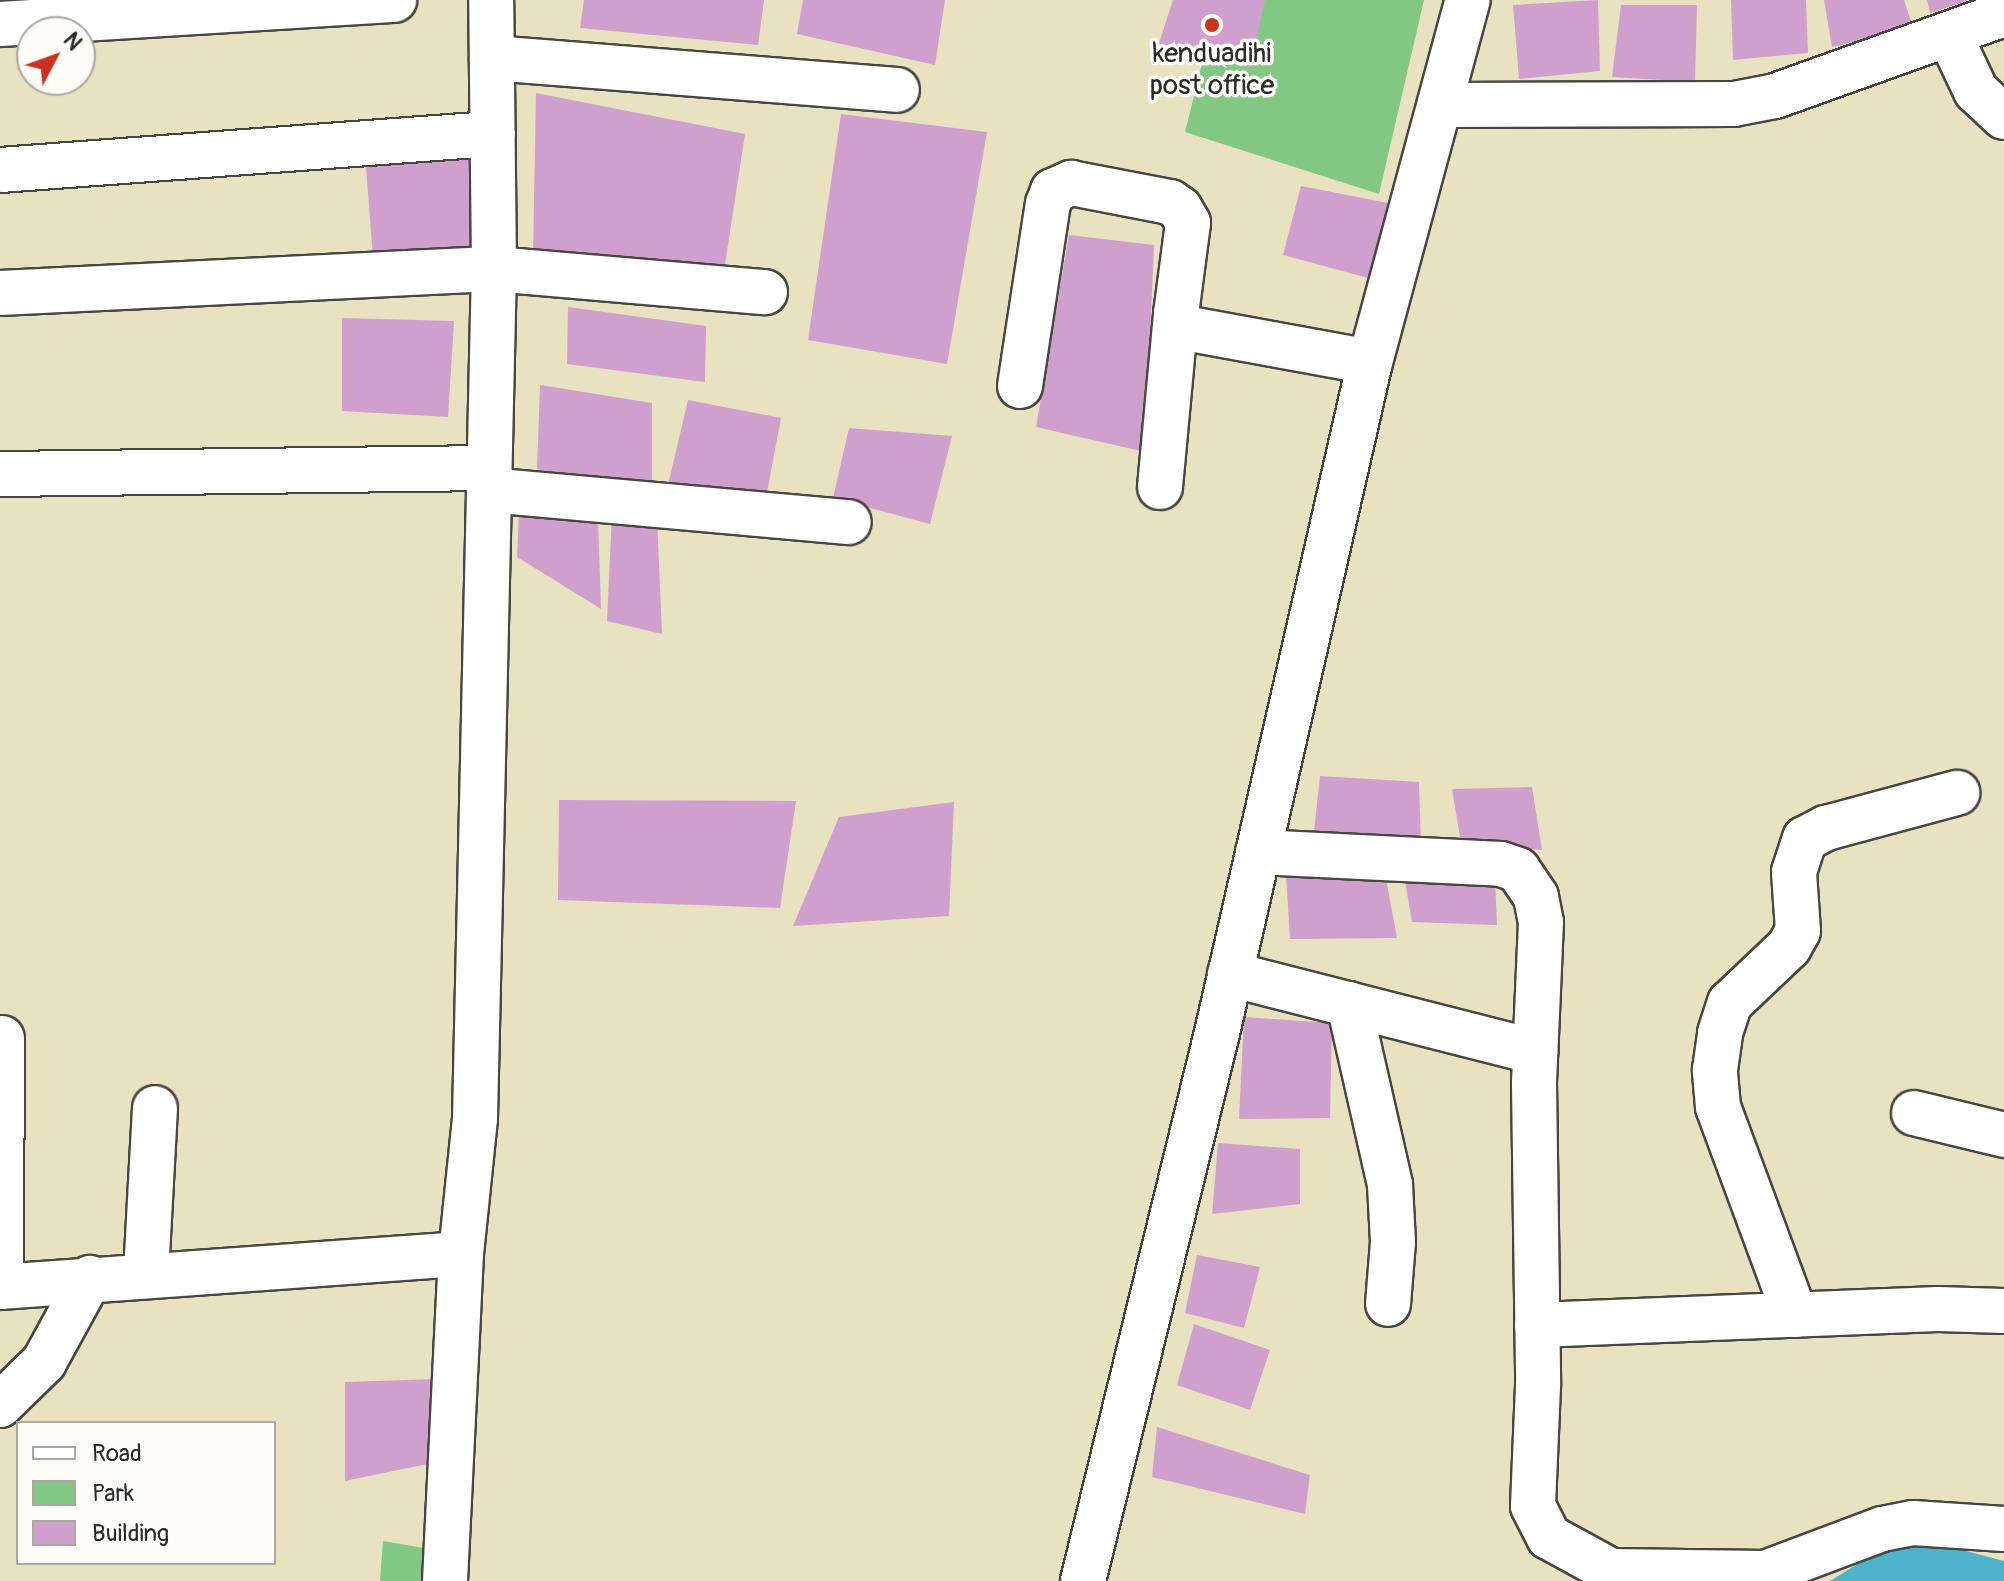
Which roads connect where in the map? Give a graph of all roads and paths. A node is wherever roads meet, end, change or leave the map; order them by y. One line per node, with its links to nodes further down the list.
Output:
1 (394, 0): 4 (street)
2 (491, 0): 8 (street)
3 (1468, 0): 10 (street)
4 (116, 8): 6 (street)
5 (2004, 14): 7 (street)
6 (0, 24)
7 (1949, 34): 10 (street); 11 (street)
8 (492, 58): 9 (street); 12 (street)
9 (897, 90)
10 (1441, 105): 18 (street)
11 (2004, 117)
12 (493, 134): 13 (street); 14 (street)
13 (0, 170)
14 (494, 269): 15 (street); 16 (street); 21 (street)
15 (765, 292)
16 (0, 293)
17 (1176, 314): 18 (street); 19 (street); 22 (street)
18 (1370, 362): 25 (street)
19 (1020, 386)
20 (0, 474): 21 (street)
21 (489, 479): 23 (street); 33 (street)
22 (1160, 487)
23 (849, 522)
24 (1957, 793): 39 (street)
25 (1258, 852): 26 (street); 29 (street)
26 (1230, 974): 27 (street); 45 (street)
27 (1349, 1004): 29 (street); 37 (street)
28 (2, 1038): 36 (street)
29 (1535, 1052): 40 (street)
30 (155, 1108): 34 (street)
31 (1914, 1113): 32 (street)
32 (2004, 1135)
33 (461, 1254): 34 (street); 44 (street)
34 (146, 1274): 35 (street)
35 (90, 1278): 36 (street); 41 (street)
36 (1, 1287)
37 (1388, 1304)
38 (2004, 1311): 39 (street)
39 (1795, 1315): 40 (street)
40 (1537, 1325): 43 (street)
41 (0, 1405)
42 (2004, 1529): 43 (street)
43 (1680, 1578)
44 (445, 1581)
45 (1083, 1581)

